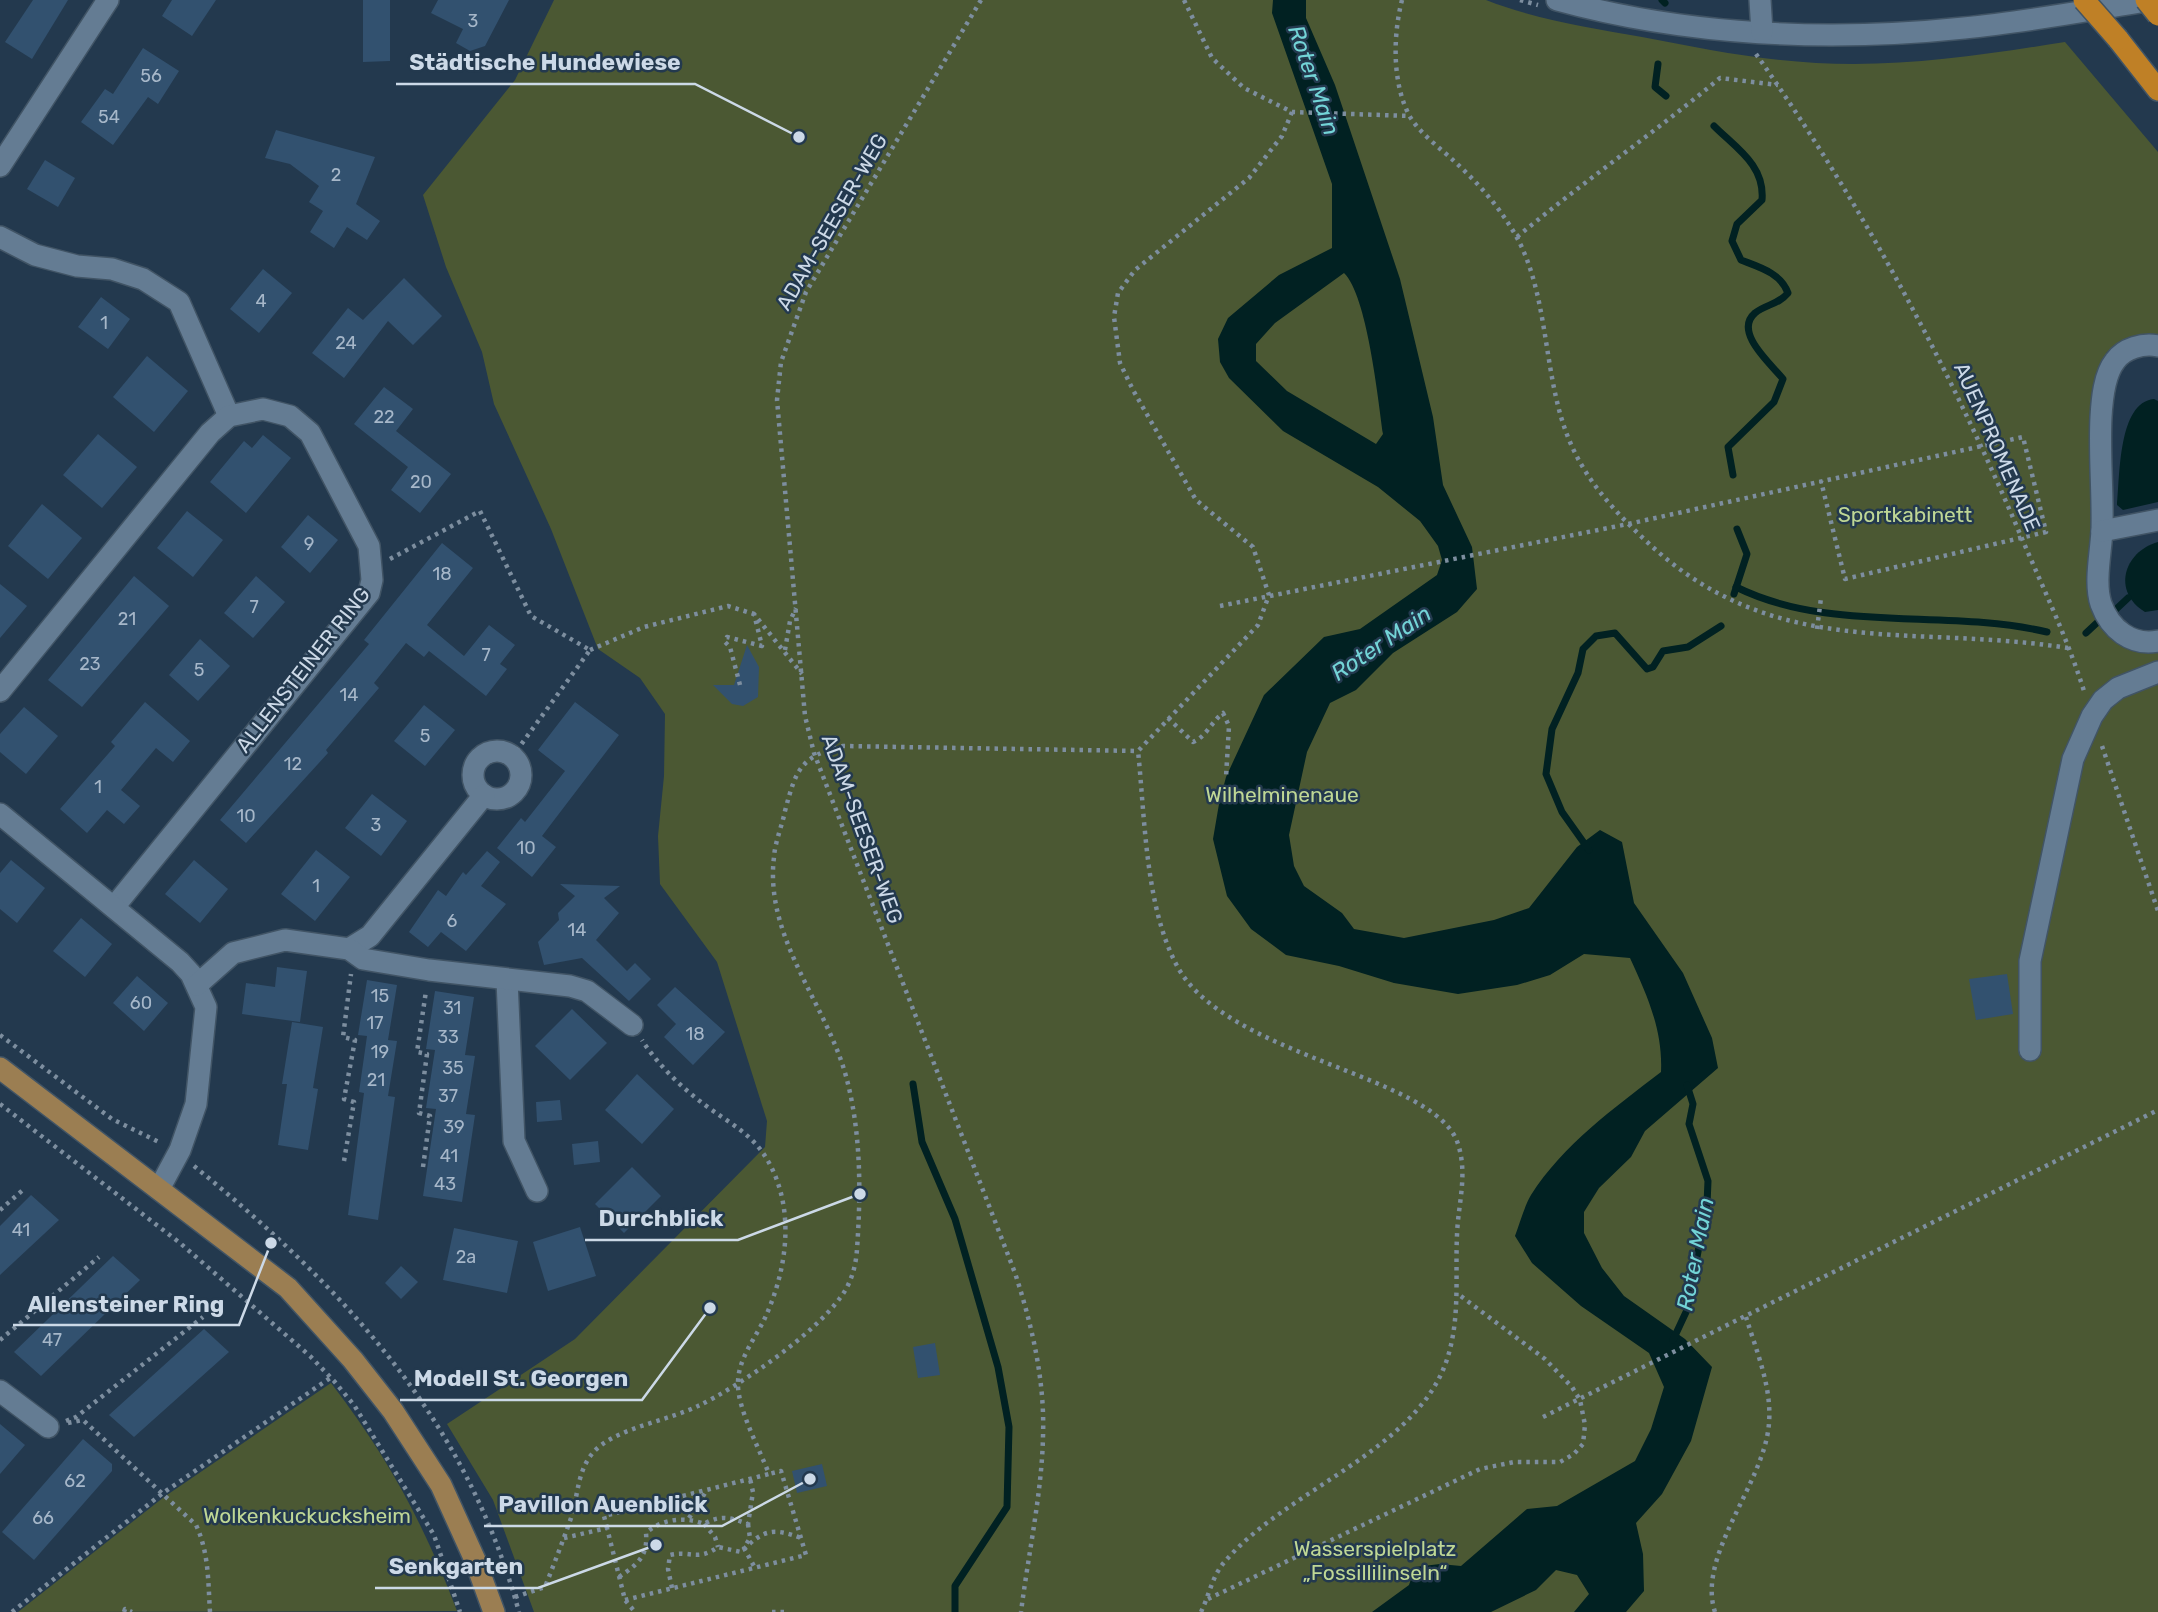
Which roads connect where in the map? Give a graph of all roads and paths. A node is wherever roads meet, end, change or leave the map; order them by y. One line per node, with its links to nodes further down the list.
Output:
1 (108, 0): 18 (street)
2 (981, 0): 32 (path, ADAM-SEESER-WEG)
3 (1184, 0): 16 (path)
4 (1402, 0): 17 (path)
5 (1557, 0): 10 (street)
6 (1760, 0): 13 (street)
7 (2084, 0): 15 (highway, bridge)
8 (2146, 0): 11 (highway, bridge)
9 (2153, 0): 13 (street)
10 (1622, 7): 12 (street)
11 (2158, 15)
12 (1740, 30): 13 (street); 14 (path, AUENPROMENADE)
13 (1762, 32)
14 (1778, 85): 20 (path); 23 (path, AUENPROMENADE)
15 (2158, 90)
16 (1292, 112): 17 (path); 30 (path)
17 (1410, 116): 20 (path)
18 (0, 166)
19 (0, 237): 22 (street)
20 (1517, 237): 26 (path)
21 (2158, 346): 27 (street)
22 (229, 416): 29 (street, ALLENSTEINER RING); 43 (street)
23 (1983, 446): 24 (path); 28 (path, AUENPROMENADE); 28 (path)
24 (1821, 481): 26 (path); 28 (path)
25 (2158, 520): 27 (street)
26 (1628, 524): 30 (path); 35 (path)
27 (2102, 531): 36 (street)
28 (2021, 537): 37 (path, AUENPROMENADE)
29 (372, 568): 38 (path); 52 (street, ALLENSTEINER RING)
30 (1269, 595): 33 (path); 45 (path)
31 (1821, 598): 35 (path)
32 (797, 605): 39 (path); 41 (path, ADAM-SEESER-WEG)
33 (1220, 606)
34 (754, 614): 38 (path); 39 (path); 42 (path)
35 (1817, 629): 37 (path)
36 (2158, 641)
37 (2068, 648): 44 (path, AUENPROMENADE)
38 (590, 650): 48 (path)
39 (785, 650): 41 (path)
40 (2158, 672): 44 (street)
41 (802, 675): 47 (path, ADAM-SEESER-WEG)
42 (740, 685)
43 (0, 691)
44 (2092, 716): 53 (path, AUENPROMENADE); 60 (street)
45 (1168, 718): 46 (path); 49 (path)
46 (1138, 751): 47 (path); 72 (path)
47 (814, 753): 77 (path); 110 (path, ADAM-SEESER-WEG)
48 (512, 757): 50 (street); 50 (street)
49 (1226, 777)
50 (484, 795): 54 (street)
51 (0, 814): 52 (street)
52 (114, 906): 57 (street)
53 (2158, 911)
54 (351, 951): 55 (street); 57 (street); 65 (path)
55 (429, 970): 56 (street); 66 (path)
56 (507, 980): 58 (street); 69 (street)
57 (197, 985): 68 (street)
58 (632, 1025): 77 (path)
59 (0, 1035): 64 (path)
60 (2030, 1050)
61 (0, 1068): 68 (main road)
62 (0, 1104): 76 (path)
63 (2158, 1110): 74 (path)
64 (142, 1132)
65 (344, 1161)
66 (423, 1167)
67 (24, 1189): 70 (path)
68 (159, 1189): 106 (main road)
69 (537, 1191)
70 (0, 1210)
71 (99, 1257): 75 (path)
72 (1458, 1294): 79 (path); 99 (path)
73 (203, 1317): 81 (path)
74 (1746, 1317): 79 (path); 112 (path)
75 (0, 1340)
76 (330, 1378): 85 (path); 105 (path)
77 (737, 1383): 82 (path); 90 (path)
78 (0, 1391): 81 (street)
79 (1580, 1399): 80 (path); 99 (path)
80 (1544, 1418)
81 (48, 1427): 85 (path)
82 (769, 1474): 83 (path); 91 (path)
83 (750, 1479): 84 (path); 88 (path)
84 (707, 1490): 86 (path); 89 (path)
85 (163, 1493): 101 (path); 104 (path)
86 (689, 1518): 87 (path); 95 (path)
87 (704, 1524): 88 (path); 92 (path)
88 (748, 1524): 93 (path)
89 (607, 1528): 90 (path); 95 (path)
90 (563, 1538): 97 (path)
91 (801, 1538): 93 (path); 94 (path)
92 (718, 1547): 93 (path); 96 (path)
93 (744, 1548): 94 (path)
94 (755, 1568): 96 (path)
95 (619, 1577): 98 (path)
96 (672, 1588): 98 (path)
97 (515, 1597)
98 (625, 1600): 107 (path)
99 (1207, 1600): 100 (path)
100 (1202, 1610): 111 (path)
101 (12, 1612)
102 (124, 1612): 103 (path)
103 (132, 1612)
104 (210, 1612)
105 (460, 1612)
106 (494, 1612)
107 (635, 1612)
108 (772, 1612): 109 (path)
109 (789, 1612)
110 (1021, 1612)
111 (1193, 1612)
112 (1715, 1612)

